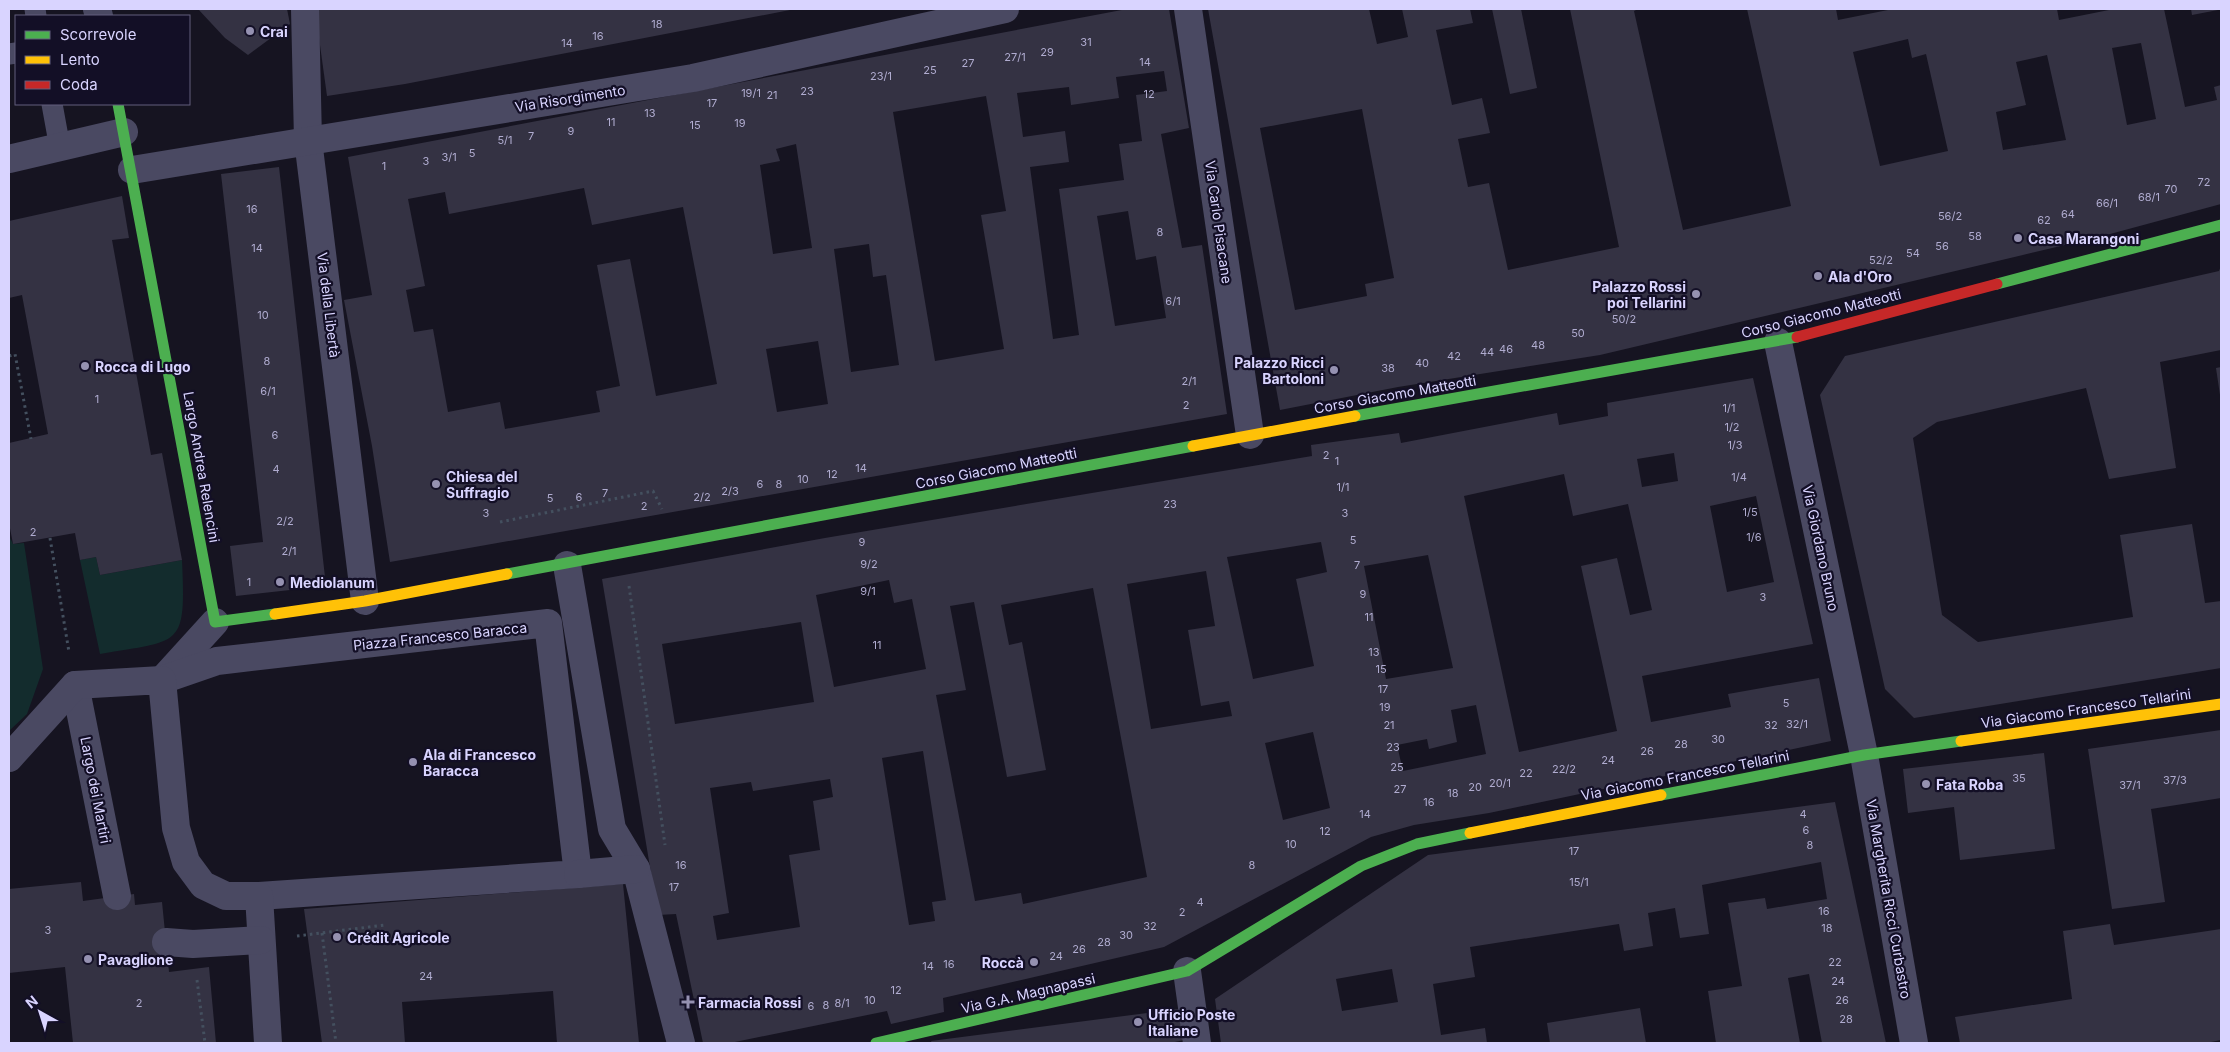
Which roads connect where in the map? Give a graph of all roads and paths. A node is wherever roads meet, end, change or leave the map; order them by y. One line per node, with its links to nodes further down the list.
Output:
1 (305, 9): 7 (street, Via della Libertà)
2 (1005, 9): 7 (street, Via Risorgimento)
3 (1188, 9): 14 (street, Via Carlo Pisacane)
4 (52, 105): 8 (lane)
5 (118, 105): 6 (street, Largo Andrea Relencini)
6 (124, 132): 8 (street); 10 (street, Largo Andrea Relencini)
7 (308, 140): 10 (street, Via Risorgimento); 20 (street, Via della Libertà)
8 (60, 148): 9 (street)
9 (9, 159)
10 (132, 170): 21 (street, Largo Andrea Relencini)
11 (2221, 225): 12 (street, Corso Giacomo Matteotti)
12 (1778, 342): 14 (street, Corso Giacomo Matteotti); 25 (street, Via Giordano Bruno)
13 (9, 356): 15 (path)
14 (1250, 435): 18 (street, Corso Giacomo Matteotti)
15 (31, 439)
16 (500, 522): 18 (path)
17 (50, 538): 23 (path)
18 (680, 543): 19 (street, Corso Giacomo Matteotti)
19 (567, 564): 20 (street); 27 (street)
20 (365, 601): 21 (street)
21 (215, 622): 22 (street)
22 (162, 680): 23 (street); 28 (street, Piazza Francesco Baracca); 30 (street)
23 (75, 685): 26 (street); 29 (street, Largo dei Martiri)
24 (2221, 704): 25 (street, Via Giacomo Francesco Tellarini)
25 (1864, 755): 35 (street, Via Giacomo Francesco Tellarini); 43 (street, Via Margherita Ricci Curbastro)
26 (9, 758)
27 (636, 869): 28 (street); 40 (street)
28 (578, 874): 30 (street)
29 (117, 896)
30 (259, 896): 32 (street)
31 (322, 933): 39 (path)
32 (262, 940): 34 (street); 38 (street)
33 (166, 942): 34 (street)
34 (194, 944): 37 (path)
35 (1187, 971): 36 (street, Via G.A. Magnapassi); 42 (street)
36 (904, 1040): 41 (street, Via G.A. Magnapassi)
37 (205, 1043)
38 (268, 1043)
39 (336, 1043)
40 (681, 1043)
41 (876, 1043)
42 (1197, 1043)
43 (1914, 1043)

